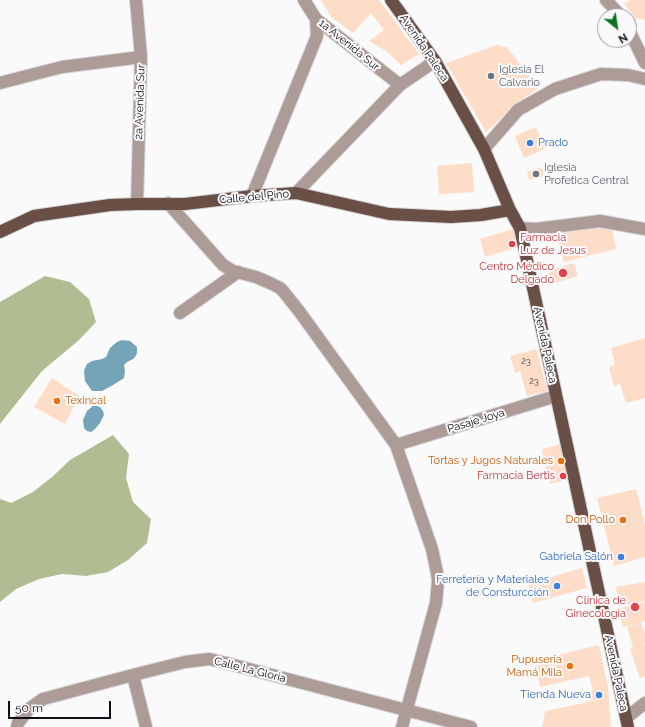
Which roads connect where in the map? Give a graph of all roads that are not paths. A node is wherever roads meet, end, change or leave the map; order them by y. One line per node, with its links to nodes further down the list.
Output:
1 (136, 0): 8 (street, 2a Avenida Sur)
2 (304, 0): 6 (street, 1a Avenida Sur)
3 (391, 0): 9 (main road, Avenida Paleca)
4 (606, 0): 5 (street)
5 (613, 8)
6 (316, 19): 13 (street, 1a Avenida Sur); 16 (street)
7 (637, 46): 10 (street)
8 (141, 57): 12 (street); 18 (street, 2a Avenida Sur)
9 (435, 61): 13 (street); 14 (main road, Avenida Paleca)
10 (645, 63)
11 (645, 79): 14 (street)
12 (0, 82)
13 (400, 85): 15 (street)
14 (484, 149): 19 (main road, Avenida Paleca)
15 (296, 194): 16 (main road, Calle del Pino); 19 (main road, Calle del Pino)
16 (252, 196): 17 (main road, Calle del Pino)
17 (168, 203): 18 (main road, Calle del Pino); 23 (street)
18 (137, 204): 22 (main road, Calle del Pino)
19 (510, 210): 20 (main road, Avenida Paleca)
20 (520, 228): 21 (street); 25 (main road, Avenida Paleca)
21 (645, 229)
22 (0, 232)
23 (238, 272): 24 (street); 26 (street)
24 (180, 314)
25 (556, 396): 26 (street, Pasaje Joya); 30 (main road, Avenida Paleca)
26 (396, 445): 29 (street)
27 (133, 675): 29 (street, Calle La Gloria); 31 (street, Calle La Gloria); 32 (street)
28 (645, 703): 30 (street)
29 (407, 710): 33 (street); 34 (street, Calle La Gloria)
30 (627, 724)
31 (17, 727)
32 (146, 727)
33 (402, 727)
34 (471, 727)

